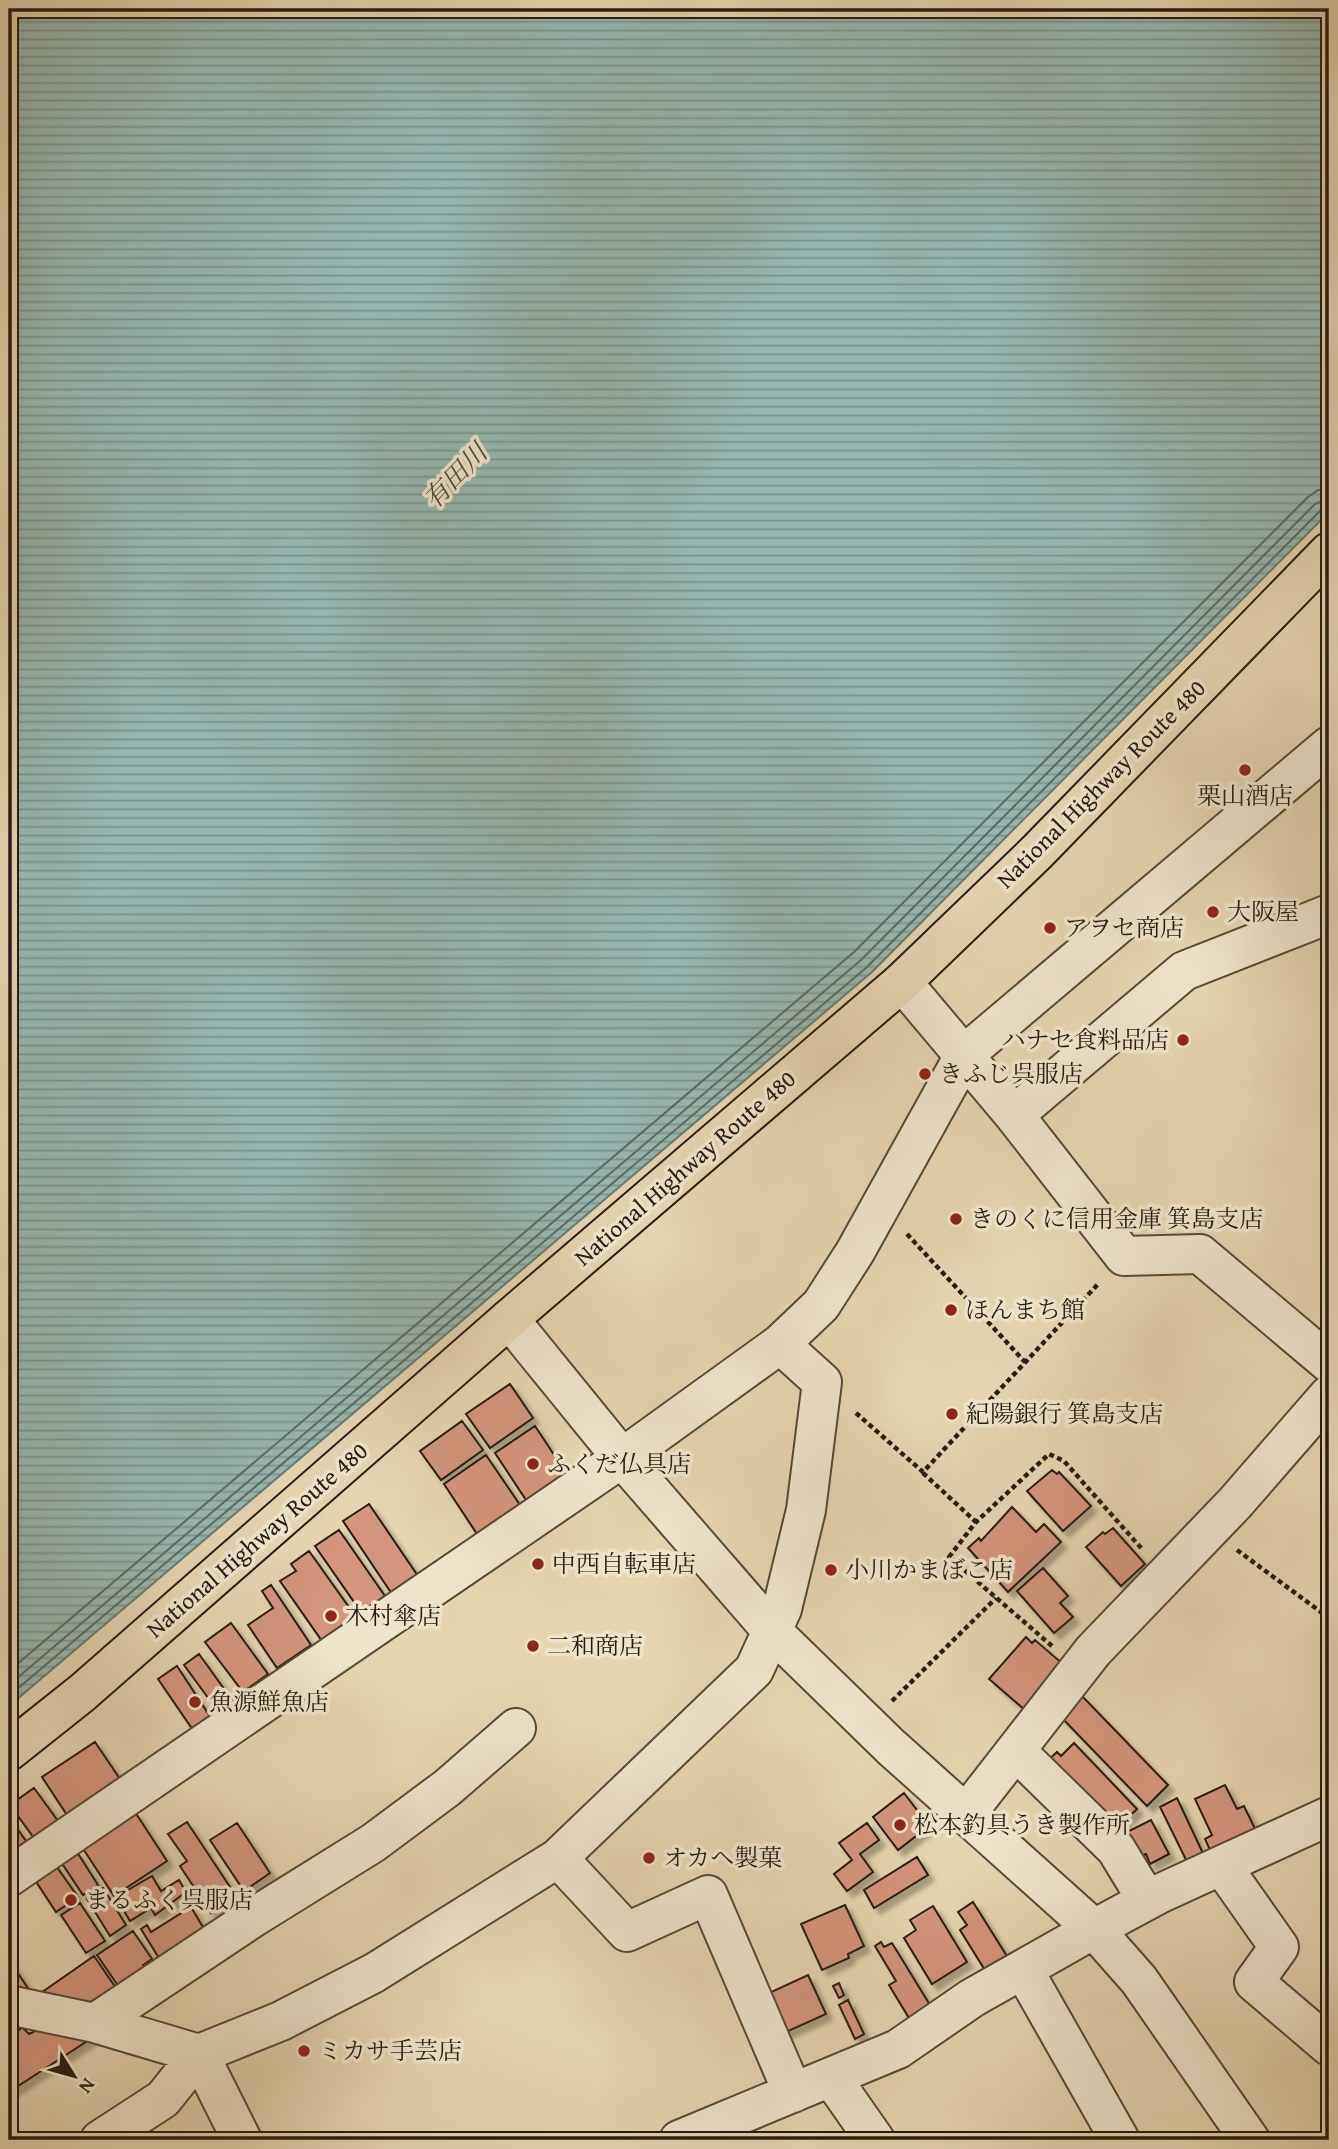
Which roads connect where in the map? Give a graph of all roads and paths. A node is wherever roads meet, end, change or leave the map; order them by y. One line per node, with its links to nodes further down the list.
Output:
1 (1329, 552): 4 (highway, National Highway Route 480)
2 (1329, 746): 5 (street)
3 (1329, 914): 6 (street)
4 (902, 982): 5 (street); 9 (highway, National Highway Route 480)
5 (965, 1055): 6 (street); 7 (street)
6 (1014, 1115): 8 (street)
7 (881, 1207): 10 (street); 11 (path)
8 (1124, 1256): 11 (path); 12 (street)
9 (509, 1319): 15 (street); 26 (highway, National Highway Route 480)
10 (780, 1344): 13 (street); 15 (street)
11 (1026, 1362): 16 (path)
12 (1329, 1363)
13 (822, 1382): 16 (path); 22 (street)
14 (1329, 1395): 18 (street)
15 (622, 1458): 22 (street); 32 (street)
16 (923, 1472): 17 (path)
17 (976, 1522): 19 (path); 20 (path)
18 (1211, 1528): 19 (street); 21 (path)
19 (1166, 1576): 23 (street)
20 (996, 1598): 23 (path); 24 (path)
21 (1329, 1618)
22 (774, 1632): 24 (street); 30 (street)
23 (1079, 1669): 27 (street)
24 (868, 1726): 28 (street)
25 (516, 1728): 37 (street)
26 (9, 1751)
27 (1016, 1751): 28 (street); 33 (street)
28 (966, 1814): 34 (street)
29 (1329, 1816): 31 (street)
30 (558, 1858): 39 (street); 41 (street)
31 (1222, 1866): 33 (street); 38 (street)
32 (9, 1877)
33 (1147, 1900): 34 (street)
34 (1094, 1929): 35 (street); 47 (street)
35 (1023, 1969): 40 (street); 46 (street)
36 (9, 2005): 37 (street)
37 (94, 2023): 39 (street)
38 (1329, 2046)
39 (199, 2054): 43 (street); 44 (street)
40 (831, 2077): 41 (street); 45 (street)
41 (793, 2093): 42 (street)
42 (684, 2139)
43 (100, 2140)
44 (242, 2140)
45 (875, 2140)
46 (1120, 2140)
47 (1250, 2140)

